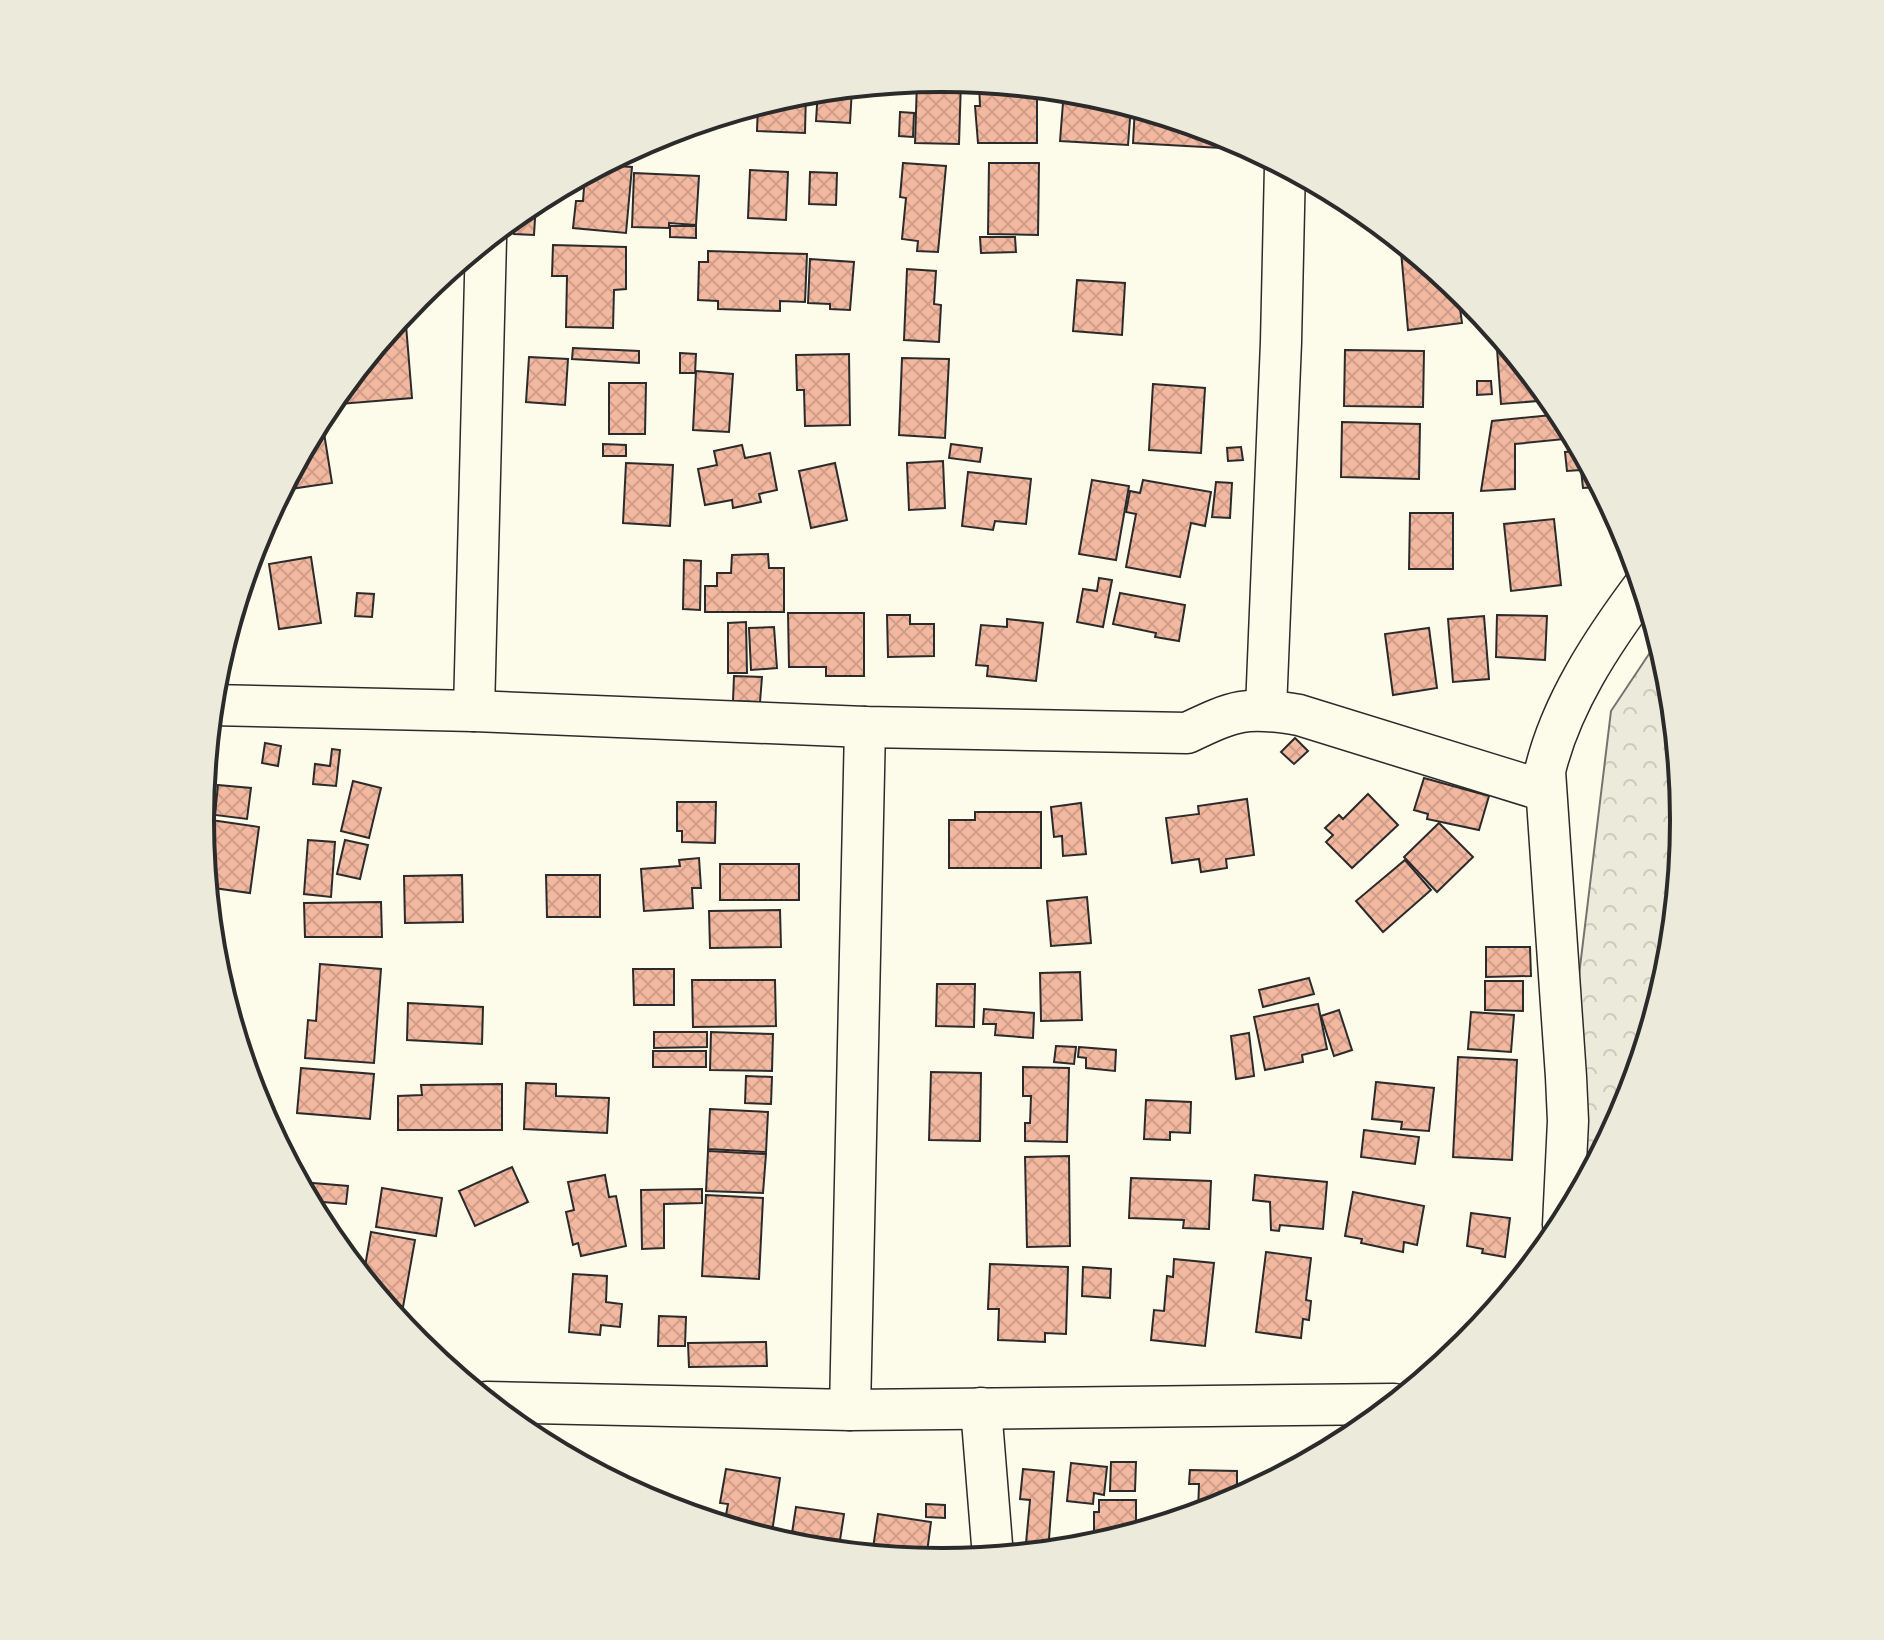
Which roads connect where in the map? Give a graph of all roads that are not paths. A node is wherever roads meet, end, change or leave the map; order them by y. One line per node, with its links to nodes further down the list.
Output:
1 (1285, 178): 5 (street)
2 (486, 253): 6 (street)
3 (1635, 599): 8 (street)
4 (223, 705): 6 (street)
5 (1266, 709): 7 (street); 8 (street)
6 (474, 711): 7 (street)
7 (865, 727): 13 (street)
8 (1545, 791): 9 (street)
9 (1564, 1196)
10 (505, 1402): 13 (street)
11 (1376, 1404): 12 (street)
12 (981, 1408): 13 (street); 14 (street)
13 (850, 1410)
14 (992, 1546)

